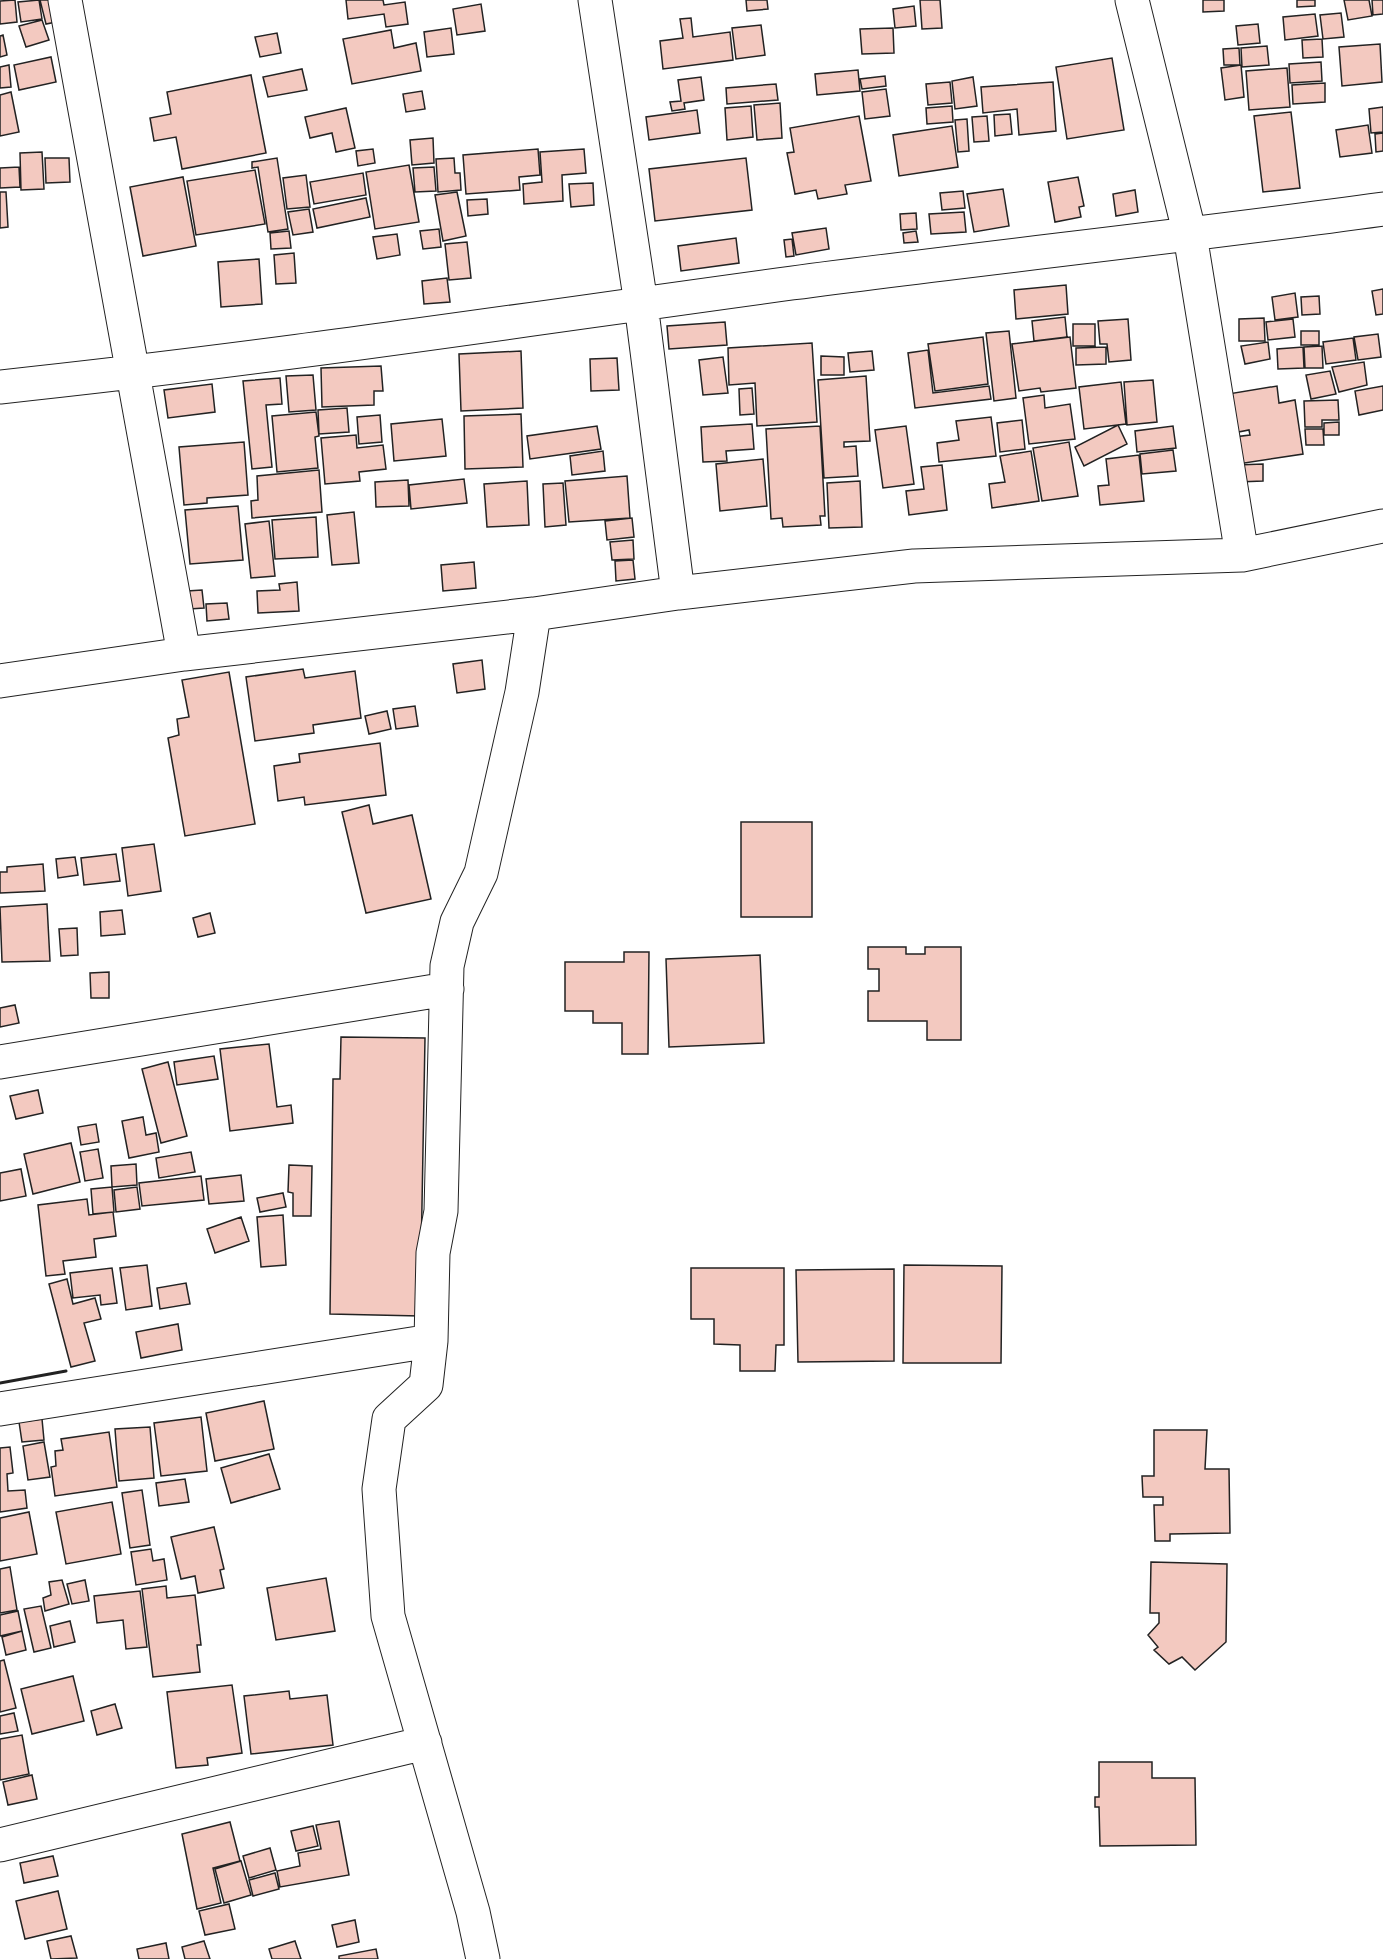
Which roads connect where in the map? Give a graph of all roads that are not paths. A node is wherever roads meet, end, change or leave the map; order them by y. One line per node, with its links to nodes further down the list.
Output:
1 (65, 0): 7 (street)
2 (595, 0): 6 (street)
3 (1132, 0): 5 (street)
4 (1383, 209): 5 (street)
5 (1190, 235): 6 (street); 10 (street)
6 (641, 303): 7 (street); 11 (street)
7 (132, 373): 8 (street); 13 (street)
8 (0, 387)
9 (1383, 526): 10 (street)
10 (1242, 555): 11 (street)
11 (678, 593): 12 (street)
12 (534, 614): 13 (street); 15 (street)
13 (184, 654): 14 (street)
14 (0, 681)
15 (447, 990): 16 (street); 17 (street)
16 (0, 1062)
17 (431, 1341): 18 (street); 19 (street)
18 (0, 1409)
19 (425, 1743): 20 (street); 21 (street)
20 (0, 1845)
21 (483, 1959)

